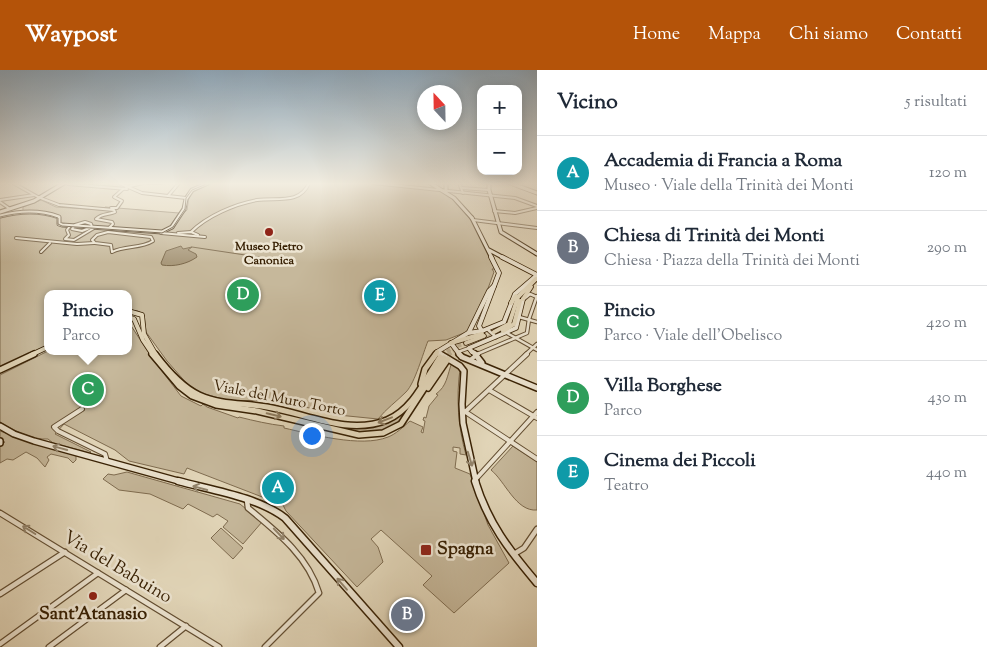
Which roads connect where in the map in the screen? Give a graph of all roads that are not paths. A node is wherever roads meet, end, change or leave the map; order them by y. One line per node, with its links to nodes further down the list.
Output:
1 (10, 210): 8 (street)
2 (109, 210): 10 (street)
3 (183, 210): 18 (street)
4 (228, 210): 24 (street)
5 (468, 210): 11 (street)
6 (525, 210): 7 (street)
7 (494, 211): 12 (street)
8 (0, 212)
9 (0, 216): 13 (street)
10 (107, 220): 15 (street); 17 (street)
11 (474, 221): 12 (street); 32 (street)
12 (498, 224): 16 (street); 34 (street)
13 (71, 226): 14 (street); 26 (street)
14 (93, 228): 15 (street); 27 (street)
15 (100, 228): 17 (street)
16 (537, 228)
17 (109, 229): 19 (street); 21 (street)
18 (170, 229): 20 (street); 23 (street)
19 (119, 231): 25 (street); 31 (street)
20 (166, 231): 22 (street); 23 (street)
21 (146, 232): 22 (street); 25 (street)
22 (156, 232): 28 (street)
23 (176, 232): 24 (street)
24 (189, 232): 28 (street); 28 (street)
25 (136, 233): 31 (street)
26 (69, 235): 27 (street); 27 (street)
27 (78, 236)
28 (185, 236)
29 (16, 238): 30 (street)
30 (50, 242): 31 (street); 33 (street)
31 (95, 243)
32 (487, 249): 35 (street); 36 (street)
33 (41, 252)
34 (537, 254)
35 (537, 276): 37 (main road); 38 (main road); 41 (street)
36 (495, 285): 49 (street); 51 (street)
37 (530, 287): 40 (main road); 42 (main road)
38 (523, 290): 41 (main road); 48 (main road)
39 (537, 296): 40 (street); 46 (street)
40 (522, 302): 42 (main road); 44 (street)
41 (511, 303): 48 (street)
42 (516, 311): 48 (main road)
43 (132, 312): 66 (main road, Viale del Muro Torto, one-way to 43)
44 (519, 317): 46 (street); 50 (street)
45 (132, 318): 66 (main road, Viale del Muro Torto, one-way to 66)
46 (529, 319): 47 (street); 52 (street)
47 (537, 322)
48 (493, 332): 50 (street); 51 (street); 51 (street)
49 (468, 333): 51 (street); 53 (street)
50 (508, 333): 52 (street)
51 (485, 336): 53 (main road); 55 (street); 55 (main road)
52 (516, 339): 56 (street); 58 (street)
53 (451, 343): 59 (street); 60 (street)
54 (537, 344): 56 (street)
55 (471, 349): 58 (street); 58 (street); 59 (street); 61 (street); 62 (street)
56 (535, 349): 64 (street)
57 (44, 350): 63 (main road)
58 (480, 353)
59 (460, 355): 61 (street)
60 (442, 356): 66 (main road, Viale del Muro Torto); 66 (main road); 69 (street)
61 (469, 360): 62 (street)
62 (482, 364): 64 (street)
63 (0, 371)
64 (506, 375): 65 (street); 67 (street)
65 (537, 388)
66 (423, 389)
67 (489, 390): 69 (street); 71 (street)
68 (82, 409): 75 (street)
69 (464, 411): 73 (street); 76 (street, one-way to 76)
70 (537, 412): 71 (street)
71 (535, 417): 73 (street)
72 (0, 426): 75 (street, one-way to 72)
73 (510, 441): 74 (street); 76 (street)
74 (537, 459)
75 (107, 461): 77 (street, one-way to 75)
76 (476, 479): 81 (street)
77 (247, 500): 91 (street, one-way to 91); 92 (street, one-way to 77)
78 (0, 513): 80 (street, Via del Babuino, one-way to 78)
79 (537, 530): 81 (street)
80 (65, 552): 82 (street, Via del Babuino); 85 (street)
81 (514, 555): 83 (street)
82 (98, 573): 84 (street, Via del Babuino); 87 (street)
83 (537, 583)
84 (126, 590): 86 (street, Via del Babuino); 89 (street)
85 (0, 594)
86 (186, 626): 88 (street); 90 (street, Via del Babuino)
87 (0, 644)
88 (163, 646)
89 (49, 647)
90 (219, 647)
91 (265, 647)
92 (399, 647)

